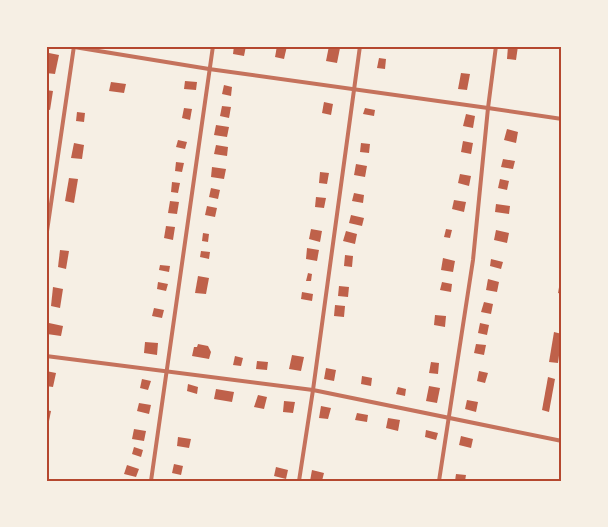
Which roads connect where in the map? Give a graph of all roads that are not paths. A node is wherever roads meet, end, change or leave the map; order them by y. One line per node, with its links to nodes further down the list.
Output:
1 (68, 46): 5 (street)
2 (213, 46): 6 (street)
3 (360, 46): 7 (street)
4 (496, 46): 8 (street)
5 (74, 47): 6 (street); 10 (street)
6 (209, 69): 7 (street); 12 (street)
7 (354, 89): 8 (street); 13 (street)
8 (488, 108): 9 (street); 14 (street)
9 (562, 119)
10 (46, 238)
11 (46, 356): 12 (street)
12 (167, 371): 13 (street); 16 (street)
13 (313, 390): 14 (street); 17 (street)
14 (448, 418): 15 (street); 18 (street)
15 (562, 440)
16 (151, 481)
17 (299, 481)
18 (438, 481)

